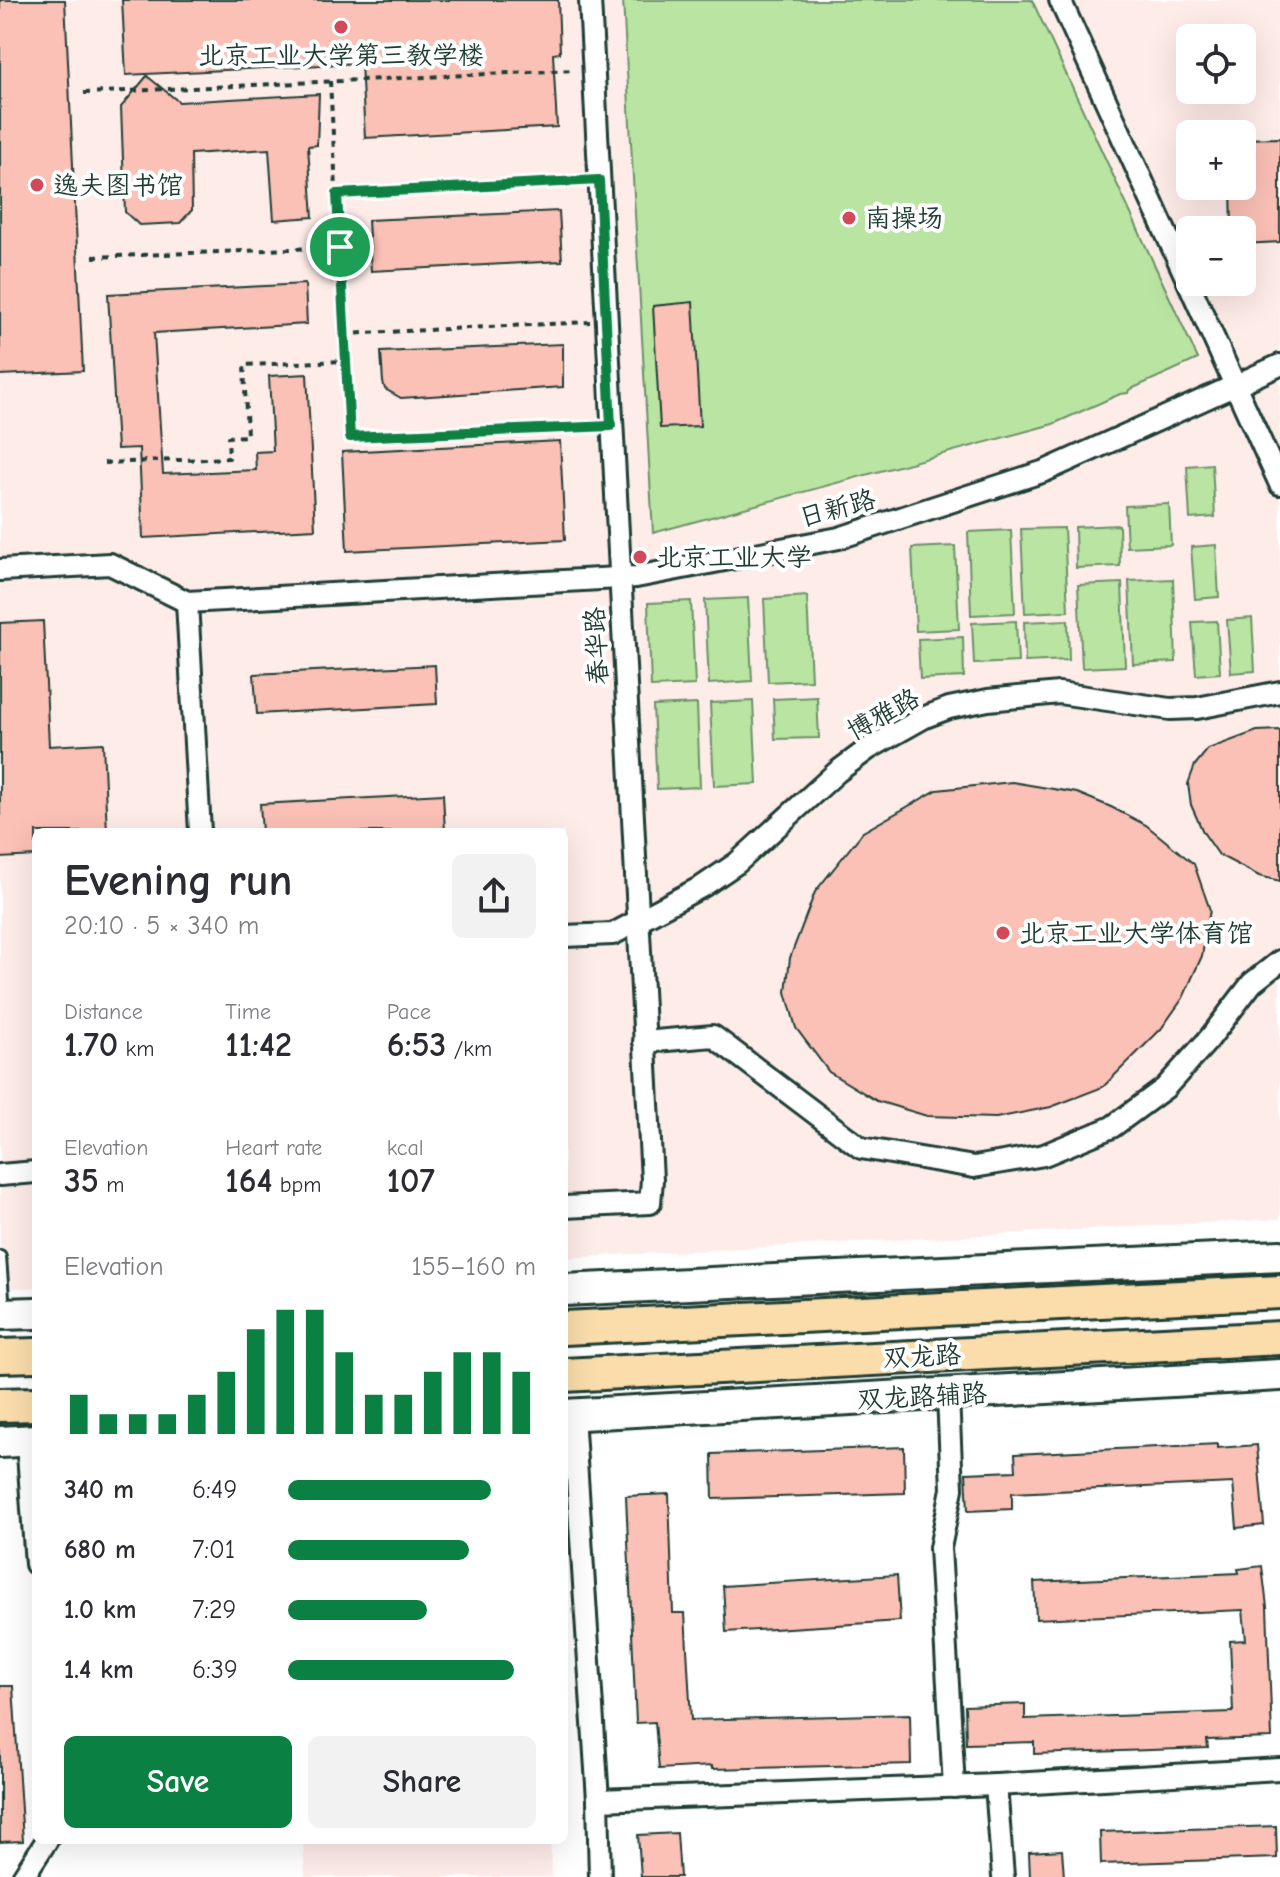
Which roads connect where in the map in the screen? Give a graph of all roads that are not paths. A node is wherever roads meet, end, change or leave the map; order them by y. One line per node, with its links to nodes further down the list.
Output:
1 (590, 0): 7 (street, 春华路)
2 (1060, 0): 4 (street)
3 (1280, 365): 4 (street, 日新路)
4 (1234, 384): 5 (street); 7 (street, 日新路)
5 (1280, 484)
6 (0, 570): 8 (street)
7 (618, 578): 8 (street, 日新路); 11 (street, 春华路)
8 (187, 602): 10 (street)
9 (1280, 692): 11 (street, 博雅路)
10 (200, 828)
11 (638, 919): 12 (street, 博雅路); 14 (street, 春华路)
12 (568, 936)
13 (1280, 961): 14 (street)
14 (644, 1042): 17 (street, 春华路)
15 (32, 1172): 16 (street)
16 (0, 1175)
17 (568, 1207)
18 (1280, 1256): 20 (main road)
19 (0, 1257): 23 (lane)
20 (568, 1290)
21 (1280, 1292): 24 (main road, 双龙路)
22 (32, 1313): 23 (main road)
23 (2, 1314)
24 (568, 1328)
25 (1280, 1338): 28 (main road, 双龙路)
26 (32, 1355): 27 (main road)
27 (0, 1356)
28 (568, 1375)
29 (1280, 1375): 30 (main road, 双龙路辅路)
30 (948, 1395): 33 (main road, 双龙路辅路); 38 (street)
31 (32, 1404): 32 (main road)
32 (0, 1405)
33 (569, 1415): 39 (street)
34 (21, 1441): 35 (street)
35 (32, 1531)
36 (1280, 1769): 37 (street)
37 (996, 1785): 38 (street); 43 (street)
38 (954, 1787): 39 (street)
39 (598, 1800): 42 (street)
40 (44, 1844): 41 (street)
41 (23, 1877)
42 (600, 1877)
43 (1003, 1877)

